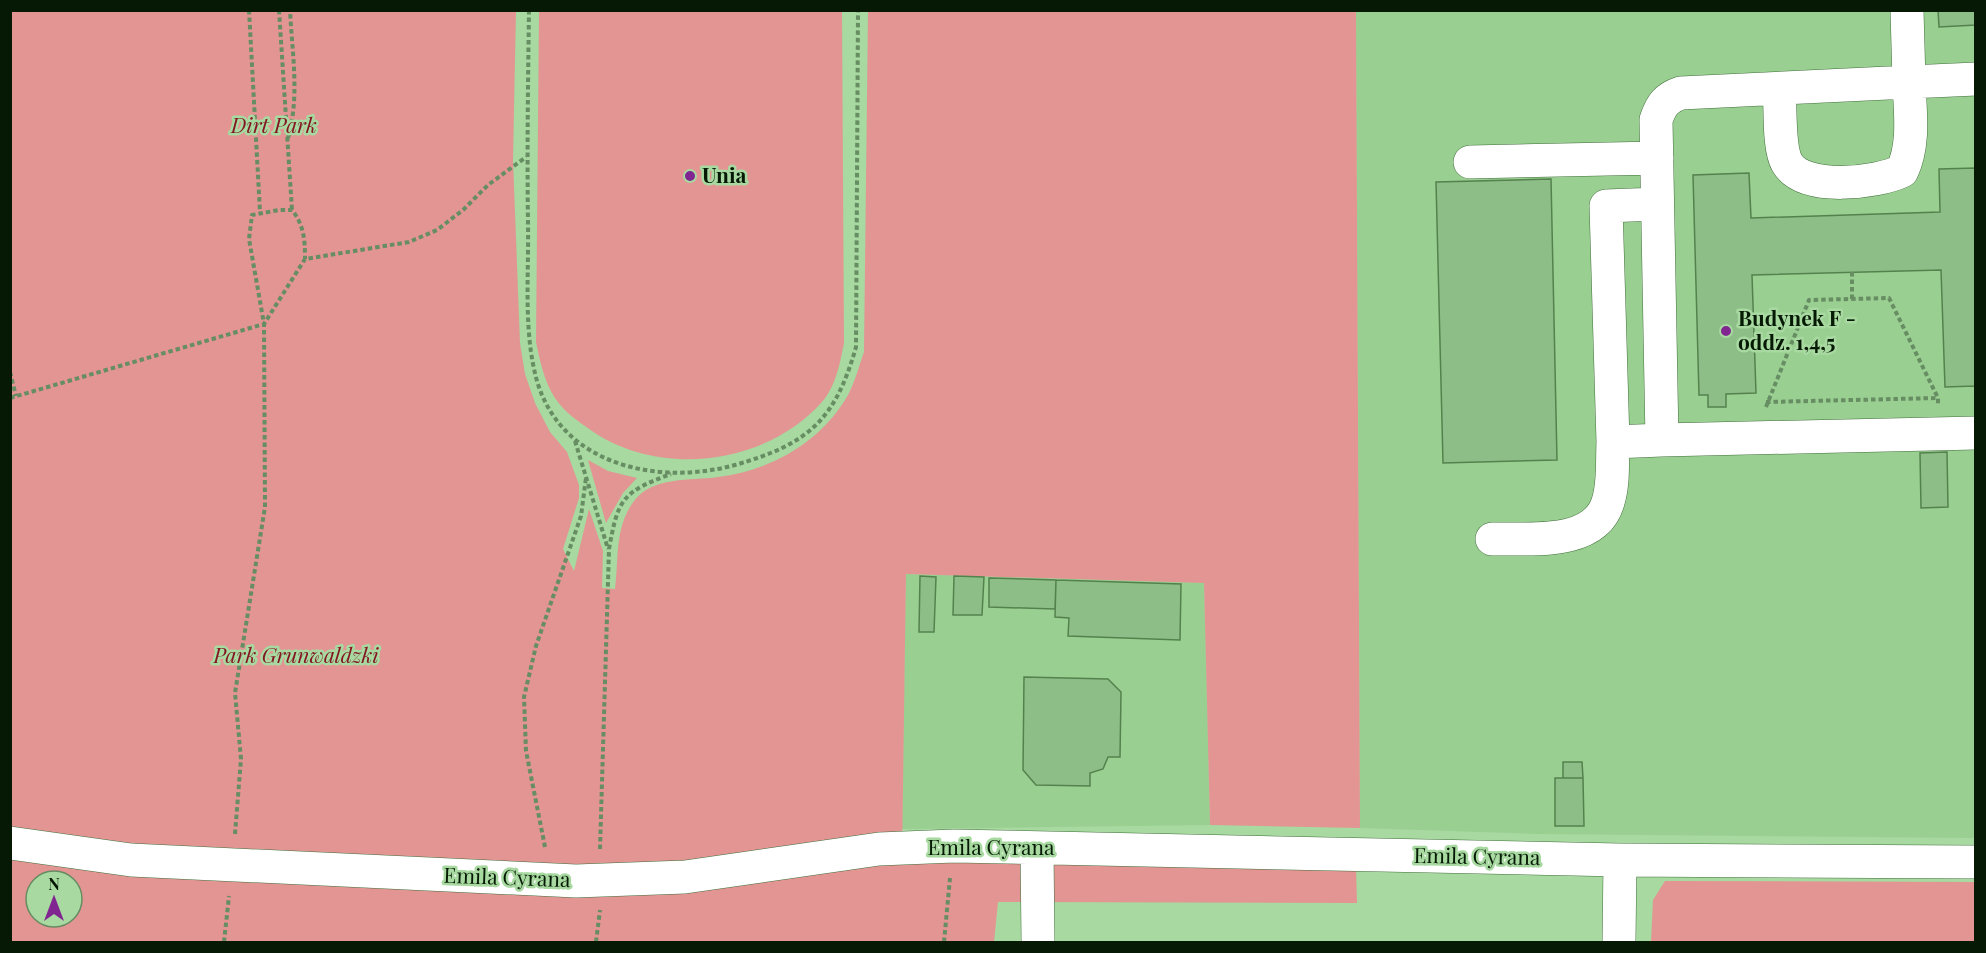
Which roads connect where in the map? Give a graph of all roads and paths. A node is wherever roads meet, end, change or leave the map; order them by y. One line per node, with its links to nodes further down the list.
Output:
1 (249, 10): 16 (path)
2 (279, 10): 10 (path)
3 (290, 10): 10 (path)
4 (529, 10): 11 (path)
5 (858, 10): 31 (path)
6 (1907, 10): 8 (street)
7 (1976, 79): 8 (street)
8 (1909, 82): 9 (street); 9 (street)
9 (1779, 89): 12 (street)
10 (288, 141): 15 (path)
11 (527, 156): 17 (path); 29 (path)
12 (1657, 158): 13 (street); 14 (street)
13 (1470, 162)
14 (1657, 204): 28 (street); 30 (street)
15 (292, 210): 16 (path); 17 (path)
16 (260, 212): 20 (path)
17 (305, 259): 20 (path)
18 (1852, 272): 19 (path)
19 (1852, 299): 23 (path); 24 (path)
20 (264, 324): 22 (path); 40 (path)
21 (10, 372): 22 (path)
22 (13, 397)
23 (1938, 398): 24 (path); 26 (path)
24 (1766, 402): 27 (path)
25 (1976, 433): 26 (street)
26 (1940, 434): 27 (street)
27 (1767, 438): 28 (street)
28 (1662, 440): 30 (street)
29 (575, 441): 31 (path); 32 (path)
30 (1613, 442): 33 (street)
31 (671, 474): 34 (path)
32 (586, 478): 34 (path); 41 (path)
33 (1492, 539)
34 (609, 549): 42 (path)
35 (10, 843): 40 (street, Emila Cyrana)
36 (954, 846): 37 (street, Emila Cyrana); 42 (street, Emila Cyrana); 44 (path)
37 (1036, 848): 38 (street, Emila Cyrana); 45 (street)
38 (1620, 860): 39 (street, Emila Cyrana); 46 (street)
39 (1976, 862)
40 (232, 865): 41 (street, Emila Cyrana); 43 (path)
41 (549, 881): 42 (street, Emila Cyrana)
42 (603, 881)
43 (224, 942)
44 (944, 942)
45 (1038, 942)
46 (1619, 942)

